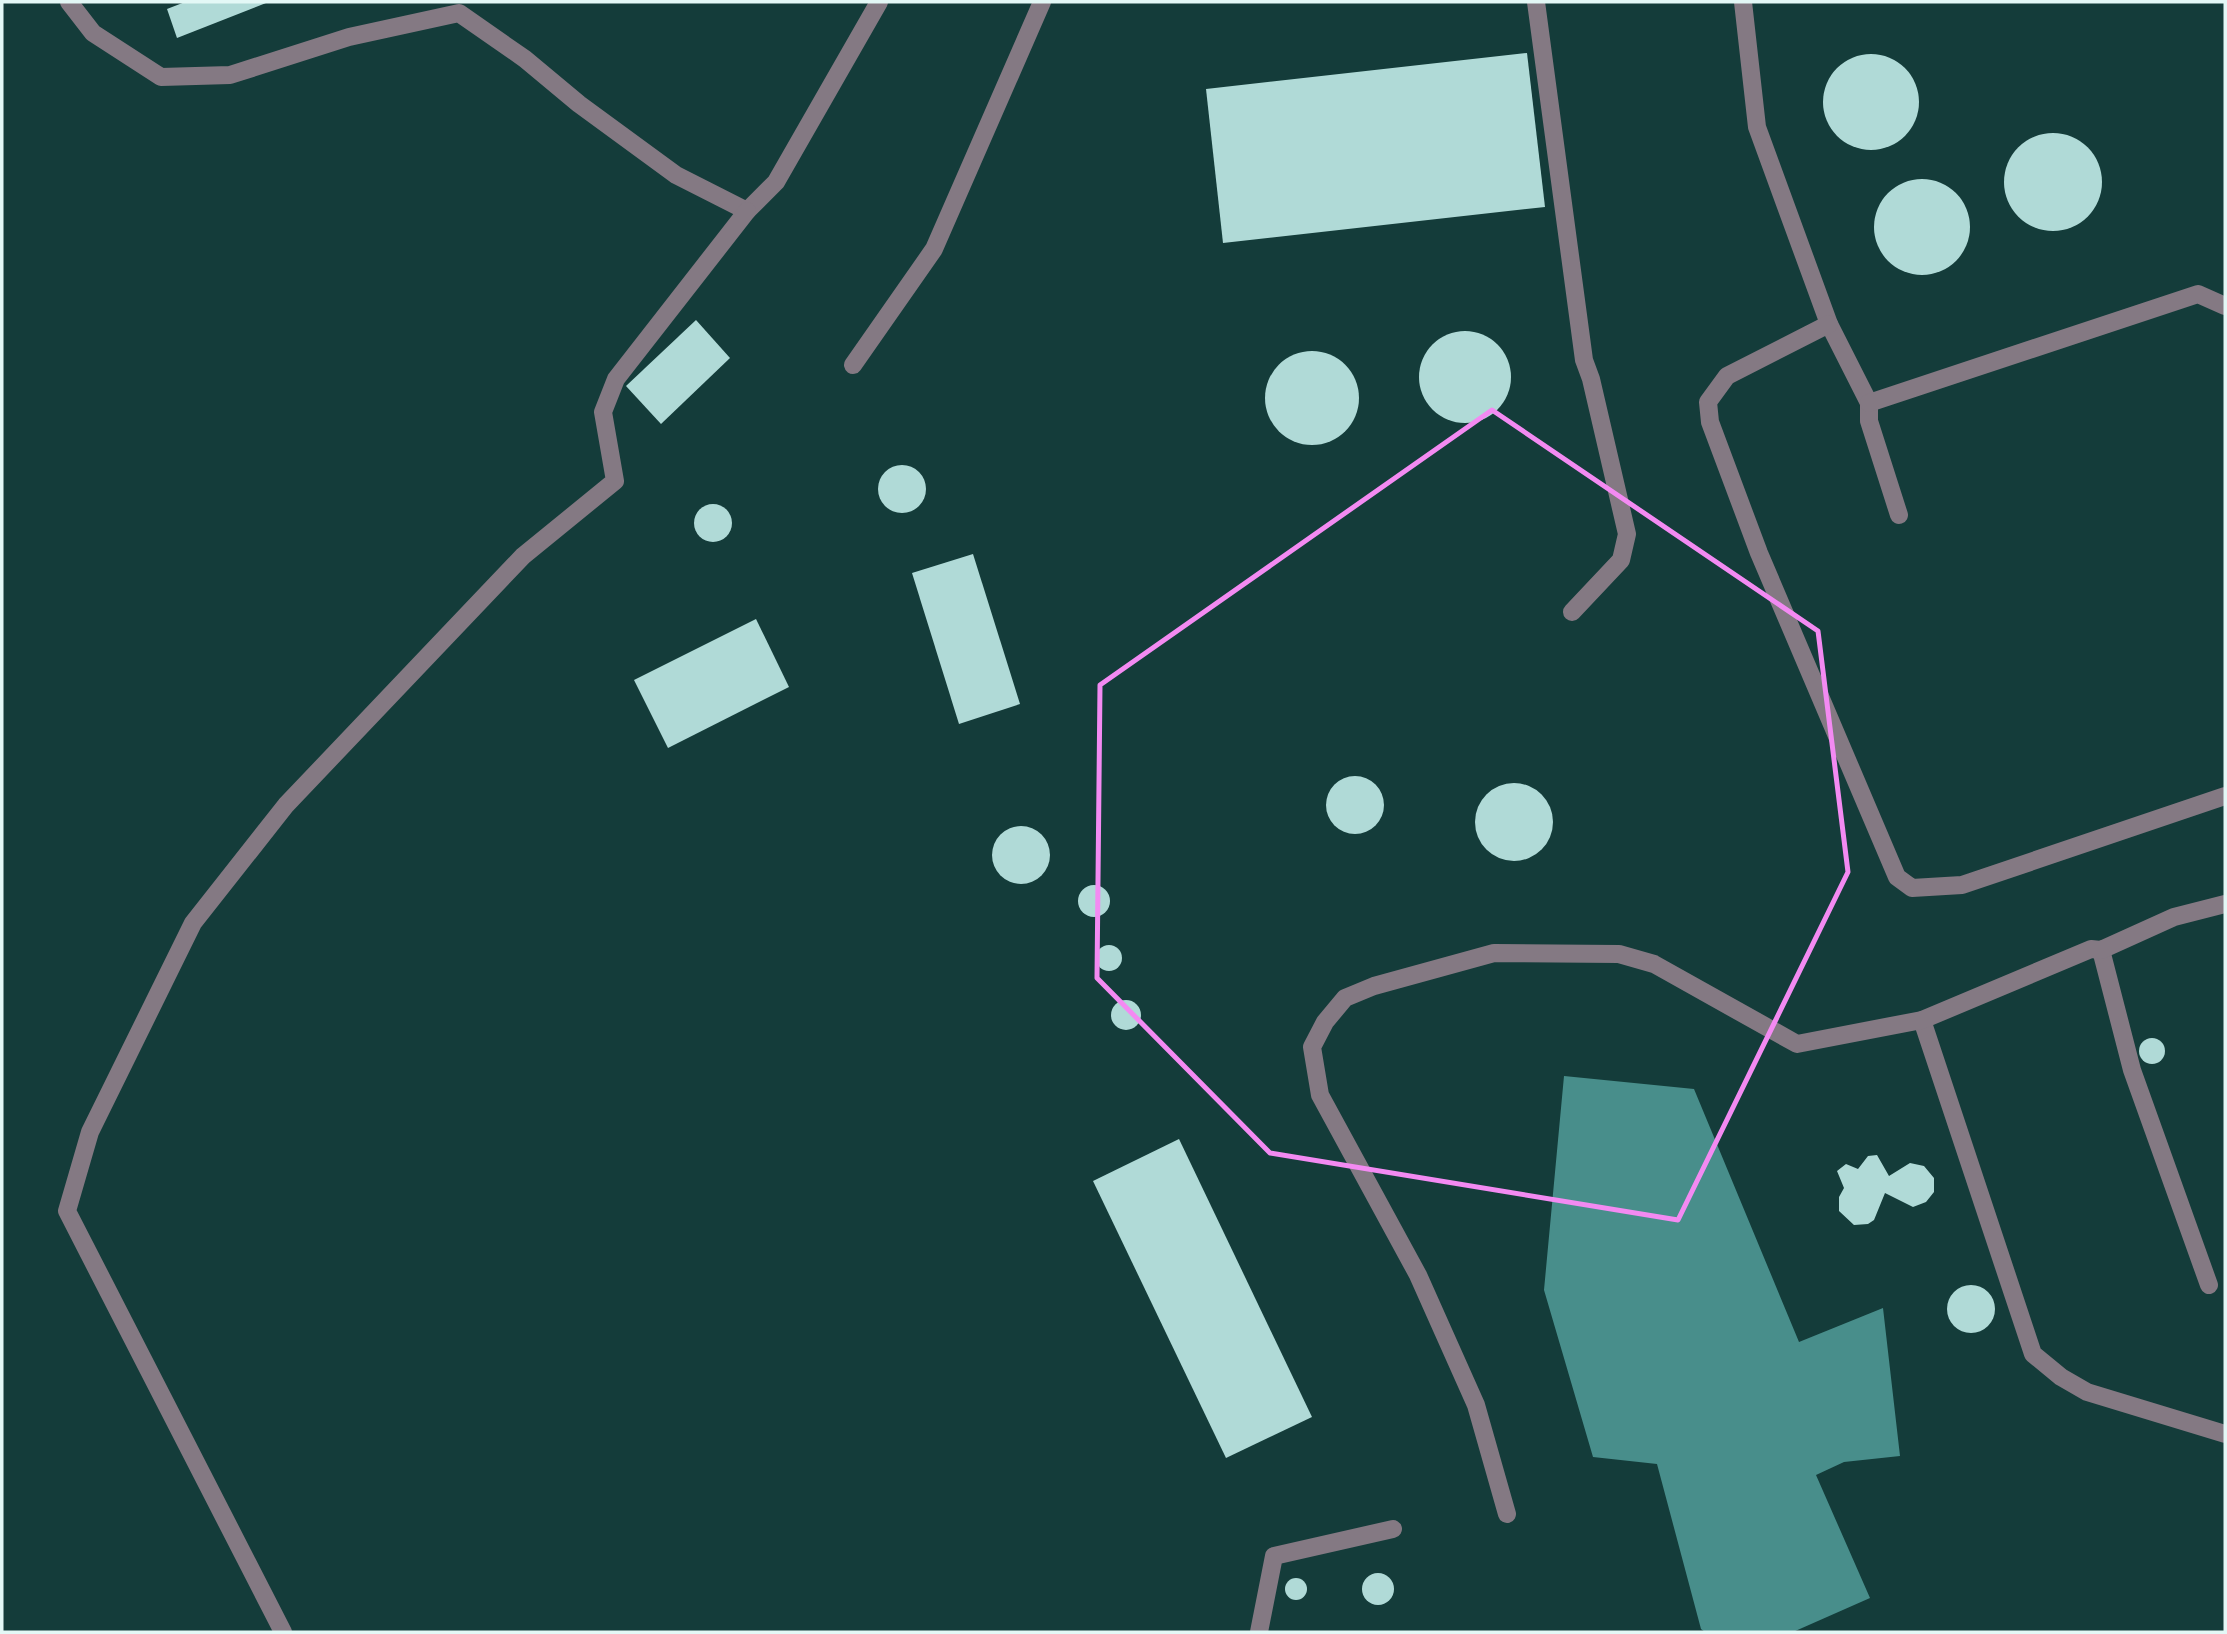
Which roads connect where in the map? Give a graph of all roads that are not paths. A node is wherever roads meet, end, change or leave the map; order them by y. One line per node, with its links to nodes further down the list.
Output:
1 (69, 2): 6 (street)
2 (879, 2): 6 (street)
3 (1042, 2): 9 (street)
4 (1536, 2): 12 (street)
5 (1743, 2): 8 (street)
6 (747, 211): 21 (street)
7 (2225, 306): 10 (street)
8 (1829, 324): 10 (street); 13 (street)
9 (853, 365)
10 (1869, 403): 11 (street)
11 (1899, 515)
12 (1572, 612)
13 (2225, 796)
14 (2225, 904): 15 (street)
15 (2101, 950): 16 (street); 17 (street)
16 (1922, 1020): 18 (street); 19 (street)
17 (2209, 1284)
18 (2225, 1434)
19 (1507, 1514)
20 (1393, 1529): 22 (street)
21 (283, 1632)
22 (1259, 1632)

